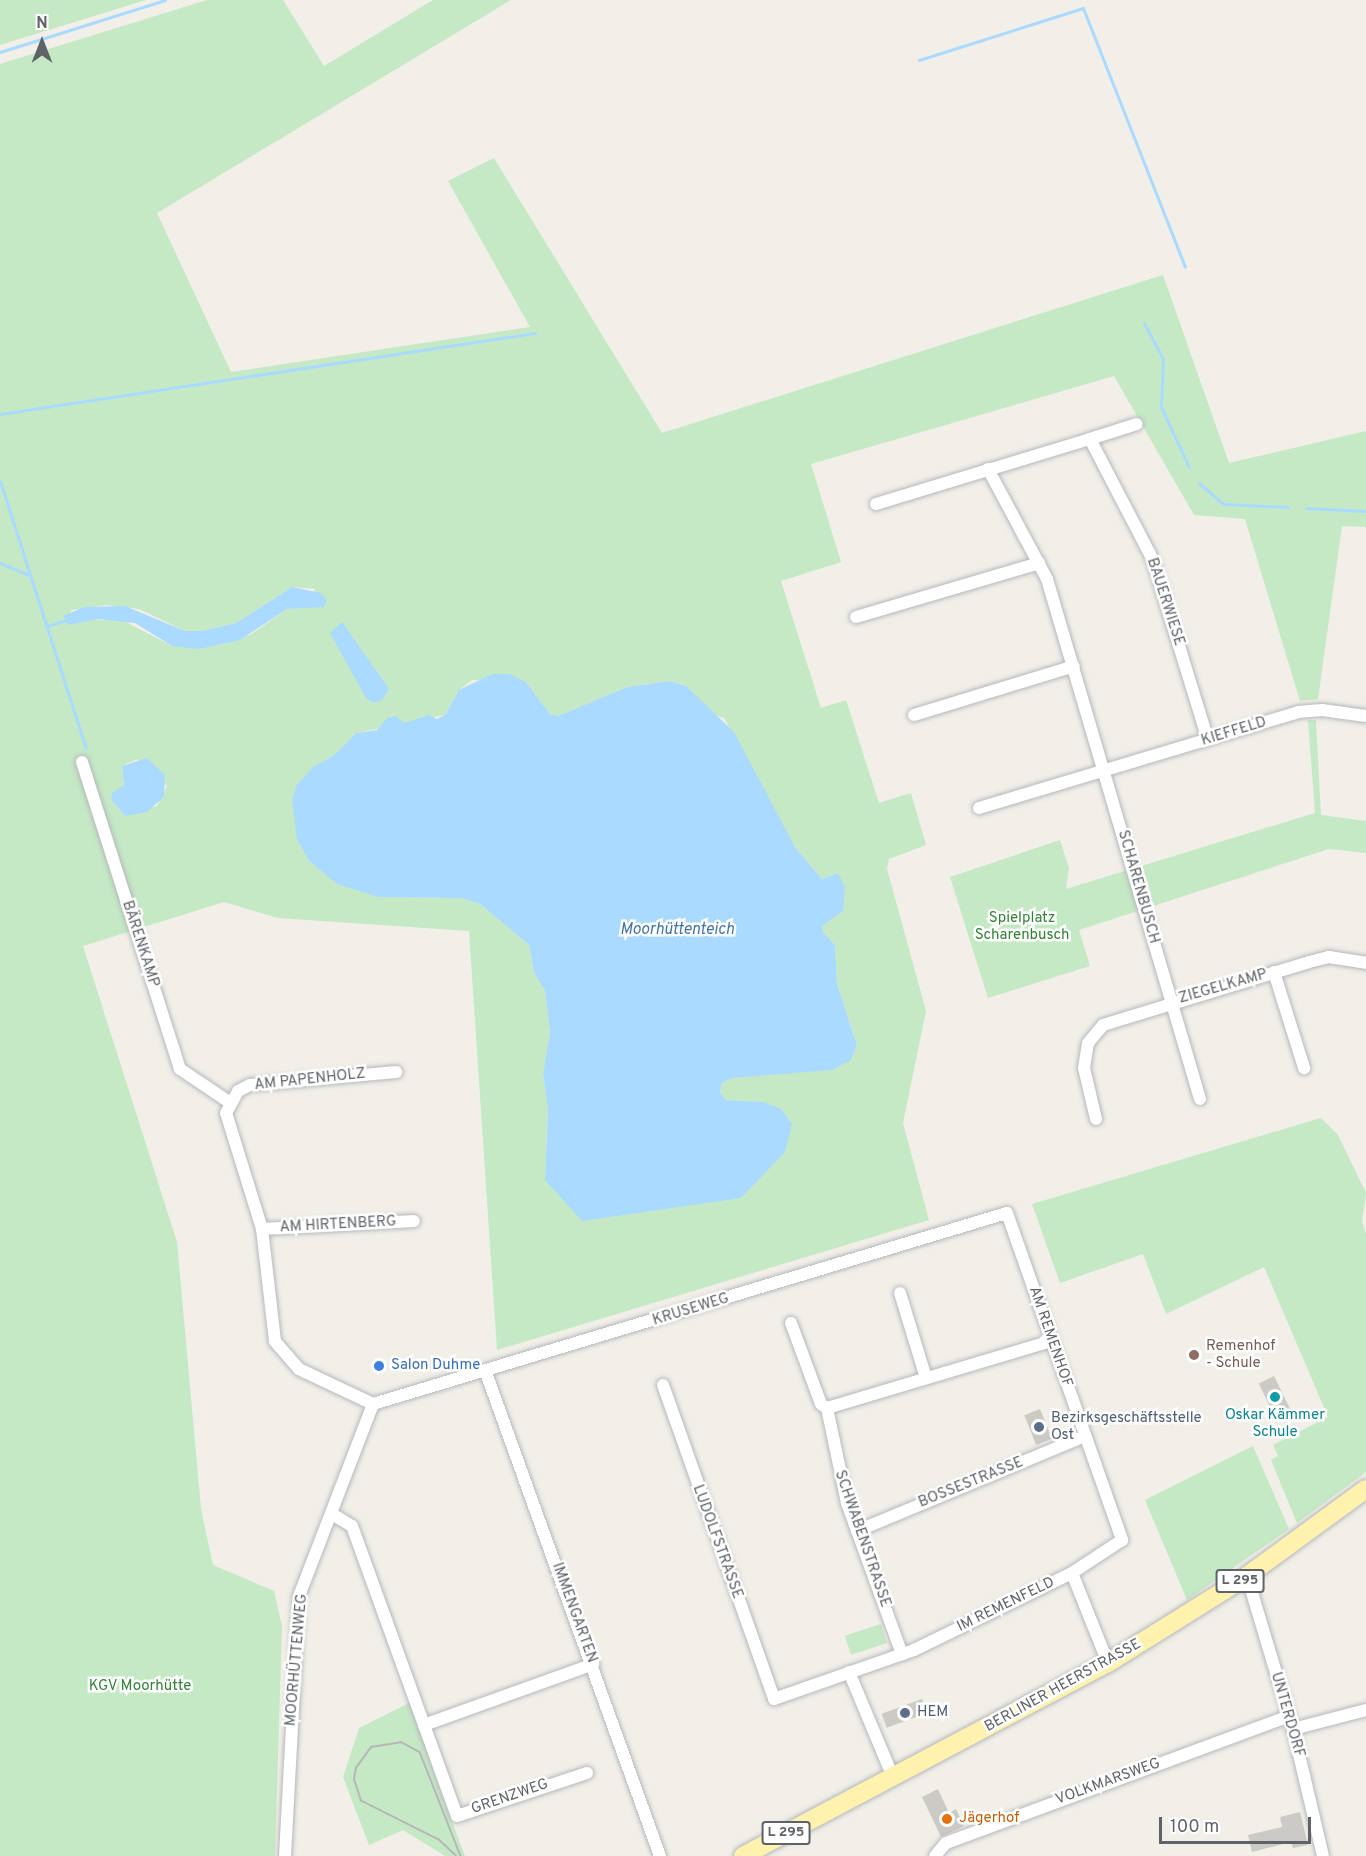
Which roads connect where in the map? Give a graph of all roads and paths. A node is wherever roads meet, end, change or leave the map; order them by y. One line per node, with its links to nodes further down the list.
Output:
1 (1137, 424): 2 (street)
2 (1090, 439): 3 (street); 10 (street, BAUERWIESE)
3 (988, 469): 4 (street); 5 (street, SCHARENBUSCH)
4 (876, 504)
5 (1039, 563): 6 (street); 7 (street, SCHARENBUSCH)
6 (856, 617)
7 (1074, 666): 8 (street); 12 (street, SCHARENBUSCH)
8 (914, 715)
9 (1366, 716): 10 (street, KIEFFELD)
10 (1208, 740): 12 (street, KIEFFELD)
11 (82, 762): 20 (street, BÄRENKAMP)
12 (1105, 771): 13 (street); 16 (street, SCHARENBUSCH)
13 (979, 808)
14 (1366, 963): 15 (street, ZIEGELKAMP)
15 (1274, 972): 16 (street, ZIEGELKAMP); 17 (street, ZIEGELKAMP)
16 (1171, 1002): 19 (street, ZIEGELKAMP); 21 (street, ZIEGELKAMP)
17 (1304, 1068)
18 (396, 1071): 20 (street, AM PAPENHOLZ)
19 (1200, 1099)
20 (229, 1102): 24 (street)
21 (1096, 1119)
22 (1007, 1213): 27 (street, AM REMENHOF); 28 (street, KRUSEWEG)
23 (414, 1221): 24 (street, AM HIRTENBERG)
24 (262, 1230): 31 (street)
25 (900, 1293): 29 (street)
26 (791, 1323): 32 (street, SCHWABENSTRASSE)
27 (1052, 1341): 29 (street); 33 (street, AM REMENHOF)
28 (485, 1370): 31 (street, KRUSEWEG); 41 (street, IMMENGARTEN)
29 (926, 1378): 32 (street)
30 (663, 1385): 43 (street, LUDOLFSTRASSE)
31 (373, 1404): 35 (street, MOORHÜTTENWEG)
32 (827, 1408): 36 (street, SCHWABENSTRASSE)
33 (1084, 1436): 36 (street, BOSSESTRASSE); 37 (street, AM REMENHOF)
34 (1366, 1489): 38 (main road, BERLINER HEERSTRASSE / L 295)
35 (332, 1514): 46 (street, GRENZWEG); 51 (street, MOORHÜTTENWEG)
36 (857, 1530): 39 (street, SCHWABENSTRASSE)
37 (1072, 1573): 39 (street, IM REMENFELD); 40 (street, IM REMENFELD)
38 (1247, 1576): 40 (main road, BERLINER HEERSTRASSE / L 295); 45 (street, UNTERDORF)
39 (902, 1654): 42 (street, IM REMENFELD)
40 (1108, 1663): 49 (main road, BERLINER HEERSTRASSE / L 295)
41 (593, 1664): 46 (street); 52 (street, IMMENGARTEN)
42 (849, 1672): 43 (street, IM REMENFELD); 49 (street)
43 (774, 1699)
44 (1366, 1710): 47 (street)
45 (1286, 1717): 47 (street, UNTERDORF); 54 (street, VOLKMARSWEG)
46 (424, 1725): 48 (street, GRENZWEG)
47 (1293, 1729): 55 (street, UNTERDORF)
48 (587, 1773)
49 (893, 1777): 50 (main road, BERLINER HEERSTRASSE / L 295)
50 (769, 1850): 53 (main road, BERLINER HEERSTRASSE / L 295)
51 (285, 1856)
52 (660, 1856)
53 (743, 1856)
54 (935, 1856)
55 (1323, 1856)

